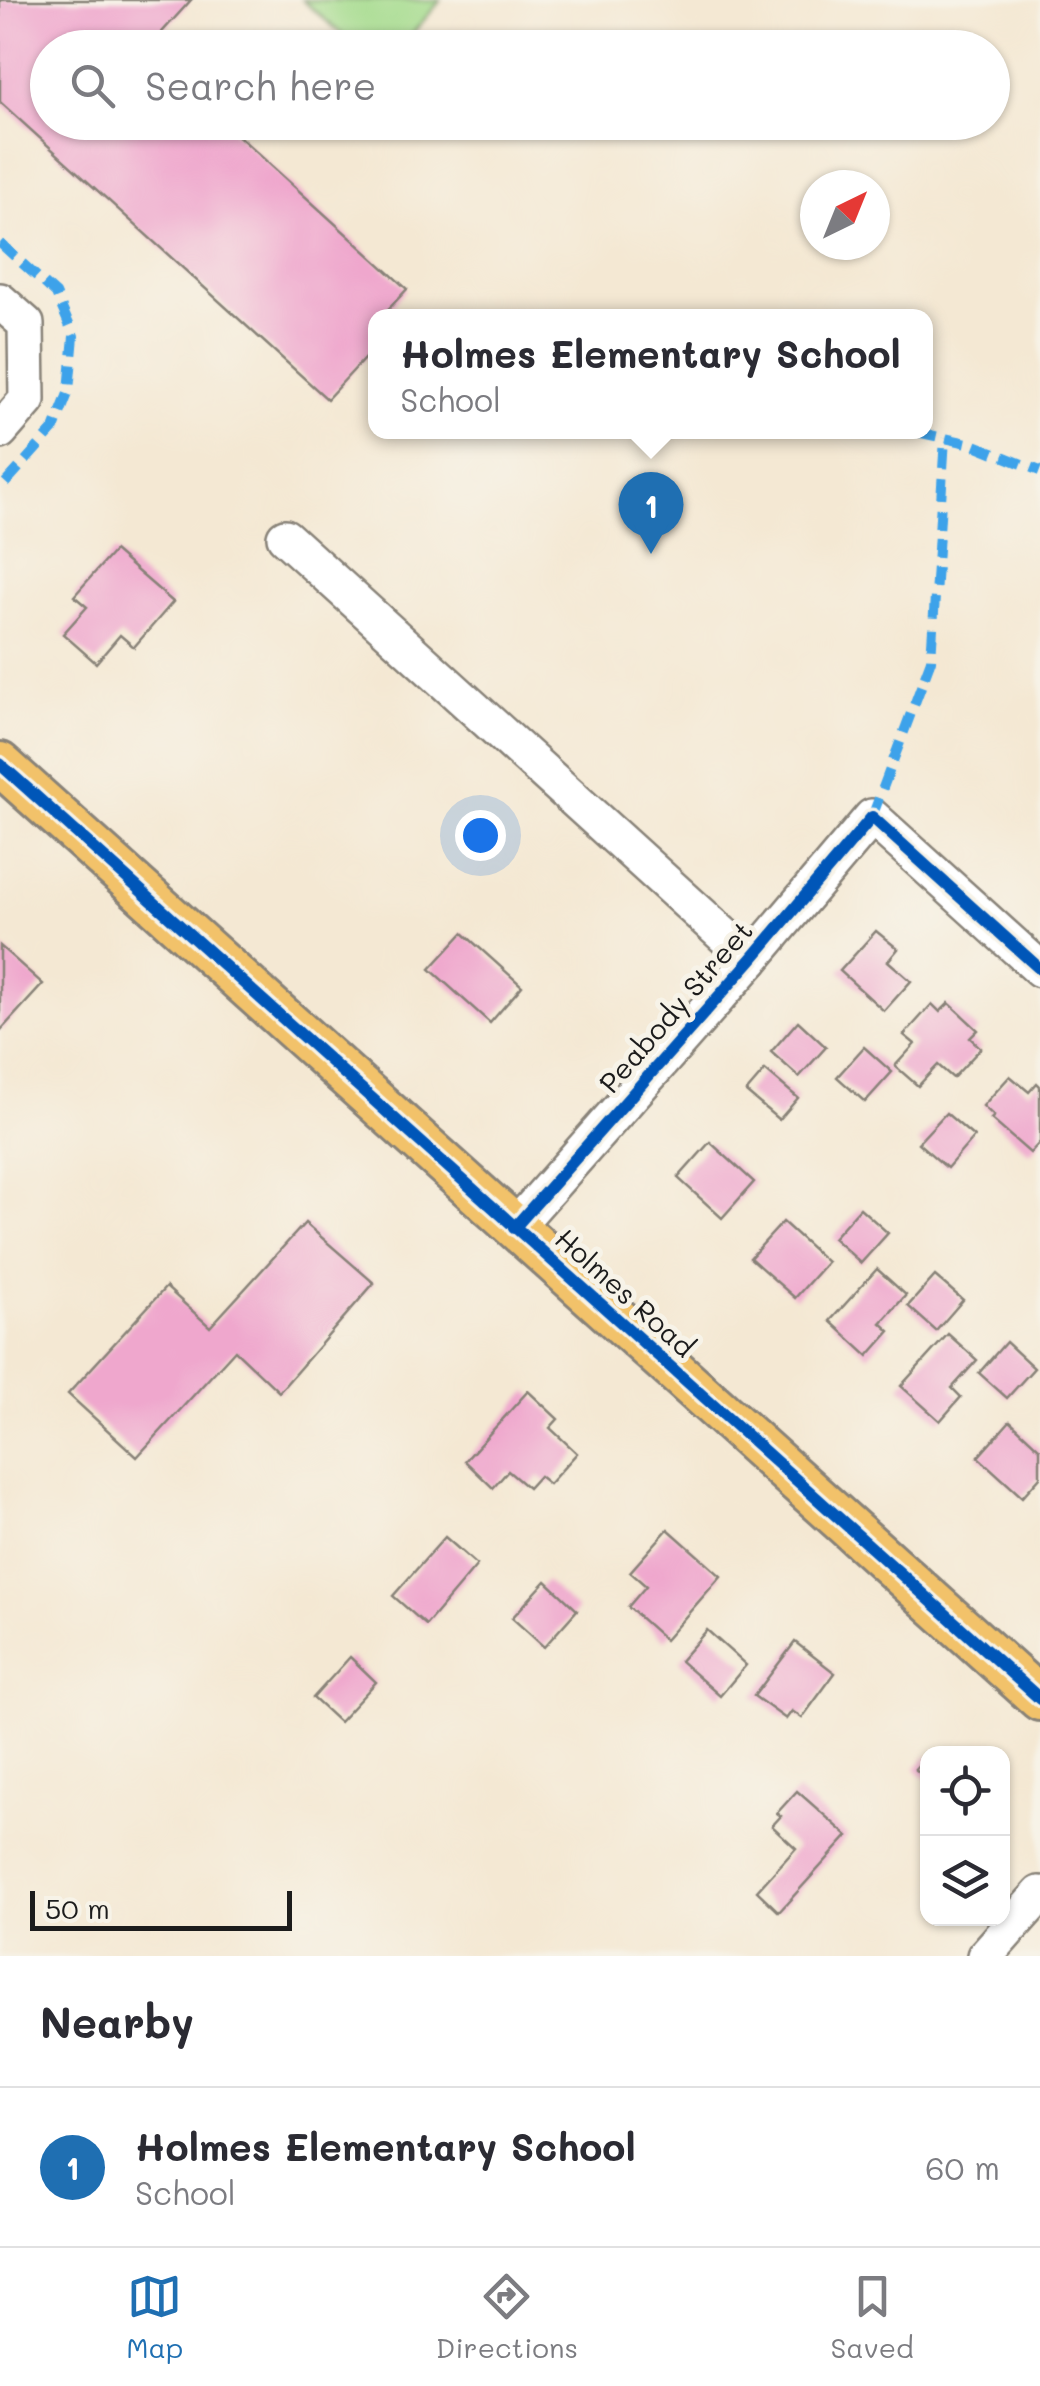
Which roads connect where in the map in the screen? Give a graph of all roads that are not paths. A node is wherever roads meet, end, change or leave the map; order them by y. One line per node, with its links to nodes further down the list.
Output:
1 (0, 301): 2 (street)
2 (0, 430)
3 (286, 537): 5 (street)
4 (0, 764): 7 (main road, Holmes Road)
5 (751, 960): 6 (street, Peabody Street); 7 (street, Peabody Street)
6 (1040, 969)
7 (514, 1228): 8 (main road, Holmes Road)
8 (1040, 1699)
9 (1040, 1894): 10 (street)
10 (985, 1956)

